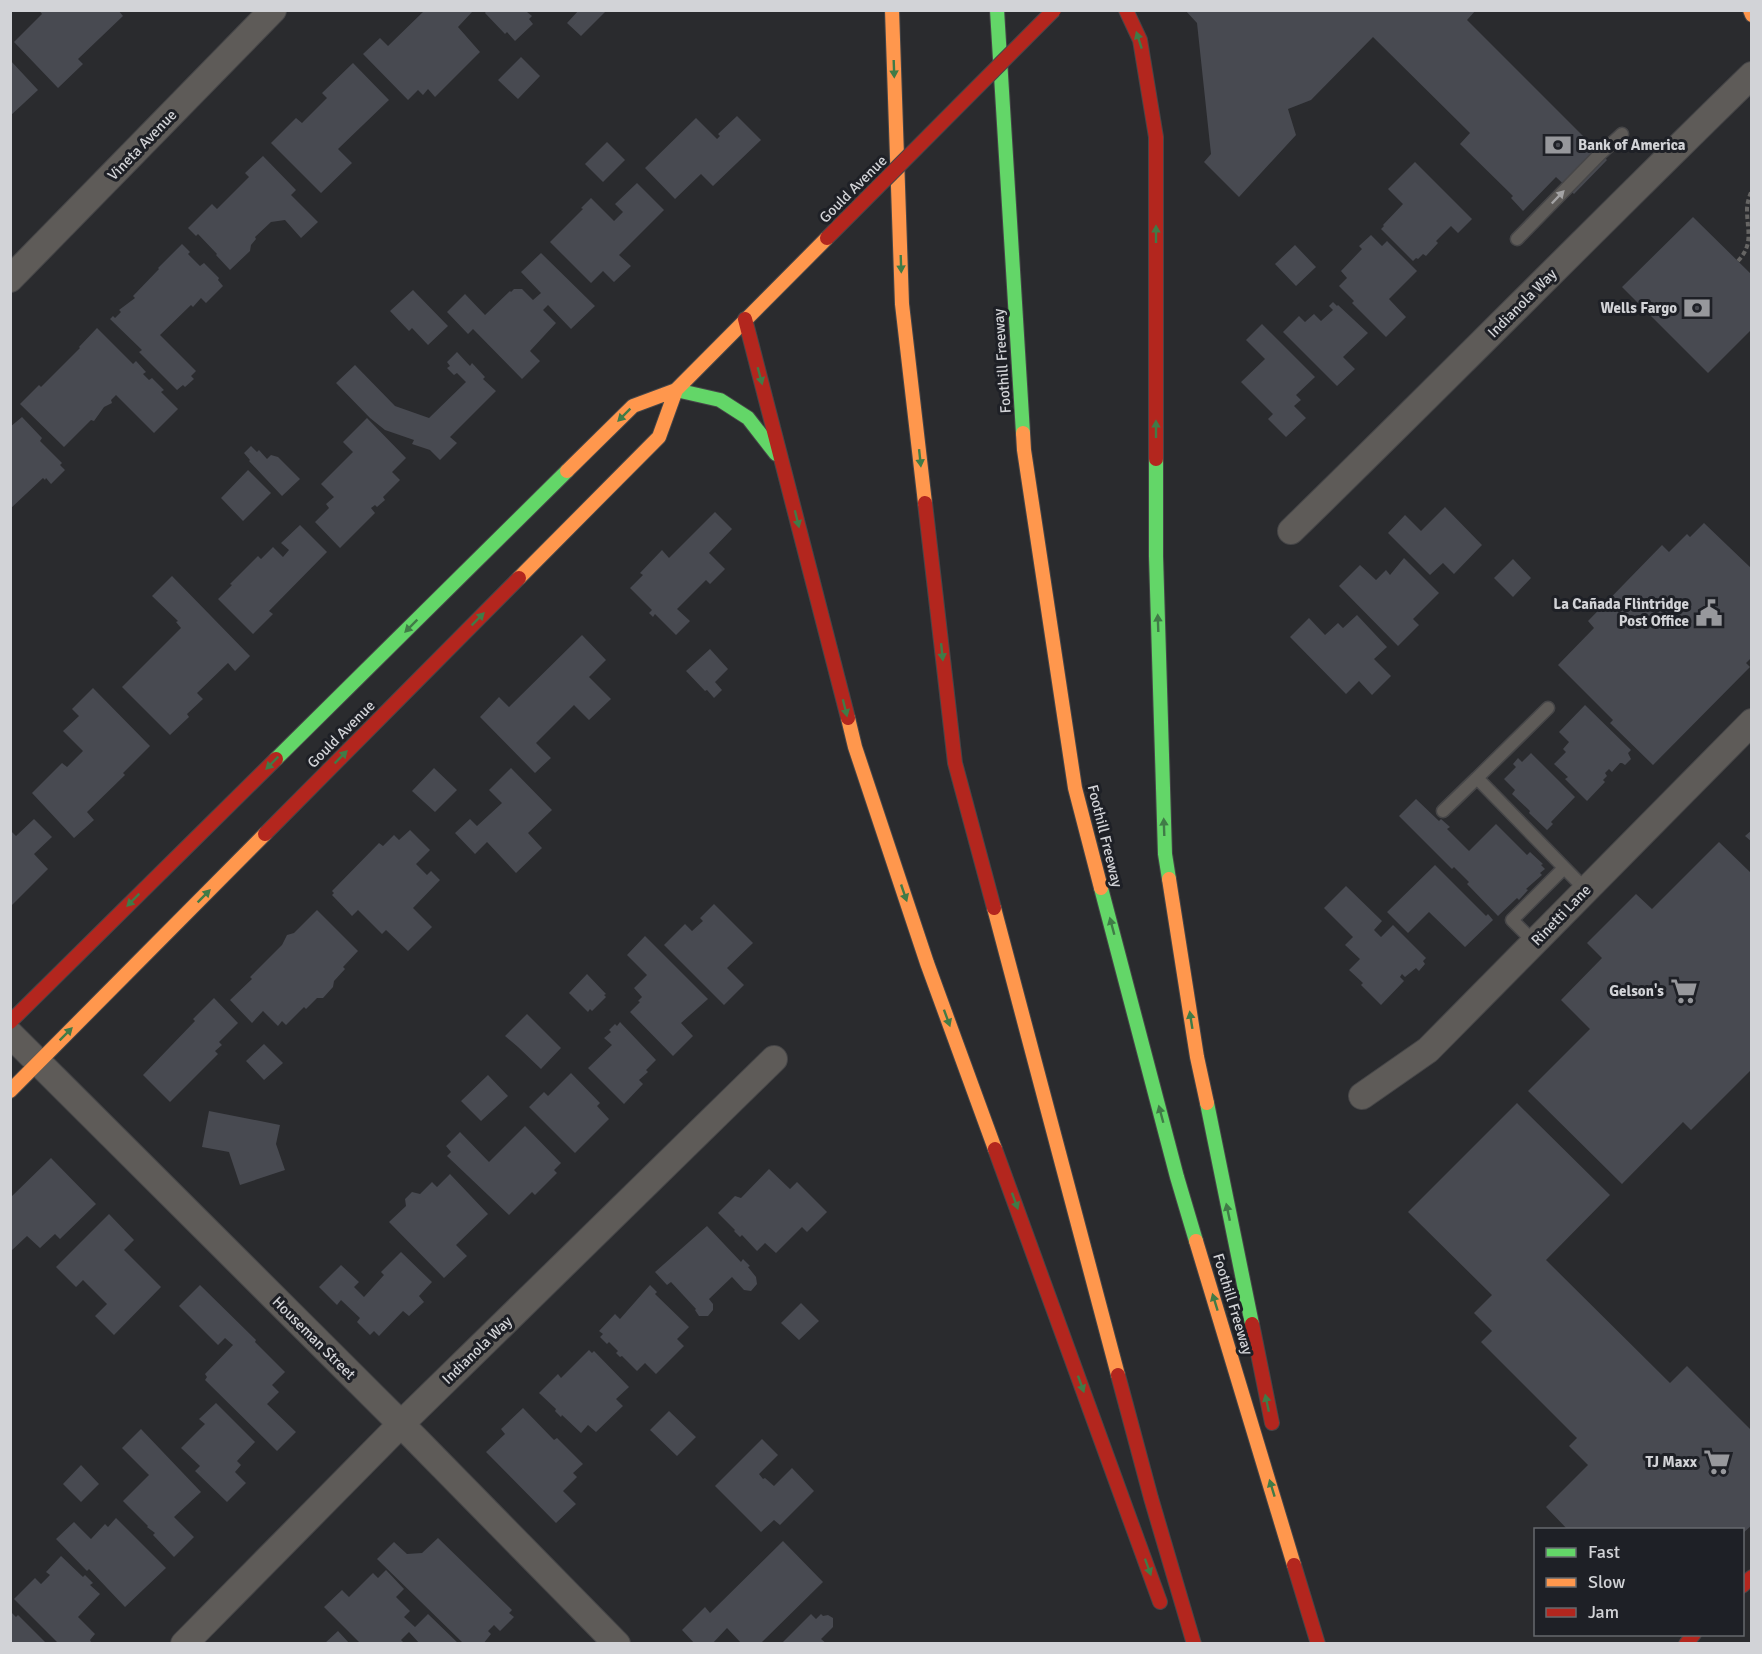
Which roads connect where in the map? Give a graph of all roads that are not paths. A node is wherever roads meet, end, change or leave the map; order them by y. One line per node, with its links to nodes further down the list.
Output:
1 (273, 10): 9 (street, Vineta Avenue)
2 (892, 10): 34 (main road, one-way to 34)
3 (997, 10): 31 (main road, Foothill Freeway, one-way to 3)
4 (1054, 10): 10 (main road, Gould Avenue, bridge)
5 (1126, 10): 28 (main road, one-way to 5)
6 (1752, 75): 13 (street, Indianola Way)
7 (1622, 134): 8 (lane, one-way to 7)
8 (1517, 239)
9 (10, 279)
10 (745, 319): 11 (main road, Gould Avenue); 12 (main road, one-way to 12)
11 (676, 390): 12 (main road); 21 (main road, Gould Avenue, one-way to 21); 24 (main road, Gould Avenue, one-way to 11)
12 (783, 462): 30 (main road, one-way to 30)
13 (1291, 531)
14 (1548, 708): 16 (lane)
15 (1752, 722): 19 (street, Rinetti Lane)
16 (1476, 778): 17 (lane); 18 (lane)
17 (1443, 811)
18 (1564, 868): 19 (lane); 20 (lane)
19 (1586, 890): 20 (street, Rinetti Lane)
20 (1534, 942): 26 (street, Rinetti Lane)
21 (10, 1022)
22 (10, 1034): 24 (street, Houseman Street)
23 (774, 1059): 27 (street, Indianola Way)
24 (38, 1063): 25 (main road, Gould Avenue); 27 (street, Houseman Street)
25 (10, 1091)
26 (1362, 1096)
27 (401, 1424): 32 (street, Indianola Way); 33 (street, Houseman Street)
28 (1275, 1439)
29 (1284, 1486): 31 (main road)
30 (1163, 1610)
31 (1313, 1625): 35 (main road, Foothill Freeway)
32 (183, 1644)
33 (617, 1644)
34 (1194, 1644)
35 (1318, 1644)

